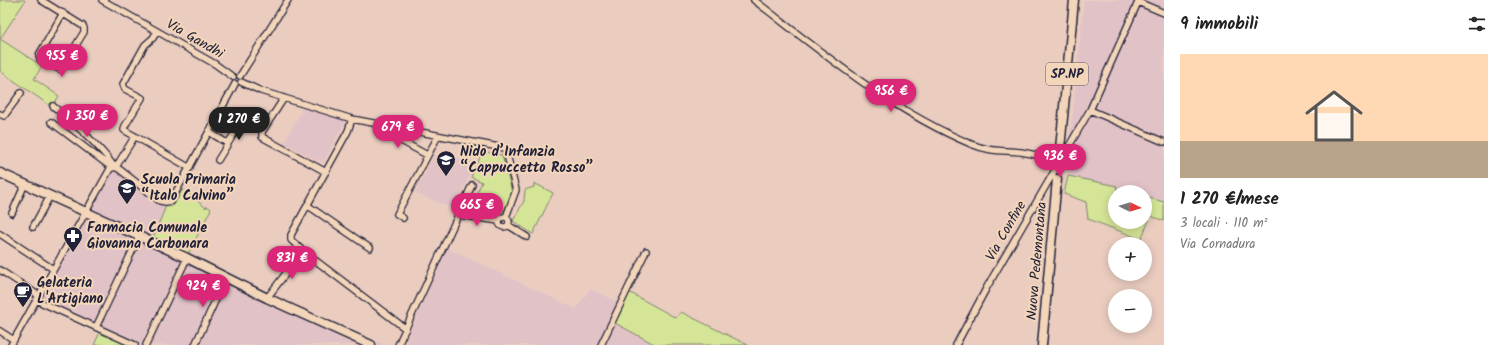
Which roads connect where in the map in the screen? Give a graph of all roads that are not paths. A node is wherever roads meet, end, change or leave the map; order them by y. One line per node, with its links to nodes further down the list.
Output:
1 (41, 0): 7 (street)
2 (102, 0): 9 (street, Via Gandhi)
3 (288, 0): 11 (street)
4 (754, 0): 30 (street)
5 (1074, 0): 27 (main road, SP.NP)
6 (1138, 1): 8 (street); 16 (street, Via Confine)
7 (63, 13): 7 (street)
8 (1164, 14)
9 (157, 31): 10 (street, Via Gandhi); 23 (street)
10 (234, 77): 11 (street); 12 (street)
11 (241, 79): 12 (street); 14 (street)
12 (235, 84): 22 (street)
13 (21, 93): 18 (street)
14 (284, 98): 19 (street); 33 (street)
15 (53, 106): 31 (street)
16 (1090, 110): 25 (street); 30 (street, Via Confine)
17 (246, 114): 26 (street)
18 (2, 115)
19 (352, 119): 21 (street); 33 (street)
20 (51, 122): 31 (street)
21 (396, 128): 24 (street); 28 (street)
22 (209, 132): 26 (street); 32 (street)
23 (134, 136): 31 (street); 32 (street)
24 (438, 136): 28 (street); 43 (street)
25 (1164, 142)
26 (227, 143): 29 (street)
27 (1060, 149)
28 (427, 155): 44 (street)
29 (218, 160)
30 (1059, 163): 71 (street, Via Confine)
31 (114, 167): 32 (street); 40 (street)
32 (190, 168)
33 (326, 172): 39 (street)
34 (0, 173): 36 (main road)
35 (1057, 180): 60 (main road, Nuova Pedemontana)
36 (25, 184): 38 (main road); 41 (street)
37 (472, 185): 42 (street)
38 (50, 196): 40 (main road); 47 (street)
39 (307, 206): 51 (street); 52 (street)
40 (85, 212): 49 (main road); 55 (street)
41 (12, 213)
42 (459, 215): 45 (street); 62 (street)
43 (506, 217): 45 (street); 46 (street)
44 (403, 218)
45 (499, 222): 46 (street)
46 (508, 225): 50 (street)
47 (33, 228)
48 (0, 234): 55 (street)
49 (139, 236): 54 (main road); 61 (street)
50 (527, 237)
51 (370, 248)
52 (303, 251): 59 (street); 62 (street)
53 (646, 251): 70 (street)
54 (187, 258): 57 (main road); 66 (street)
55 (53, 269): 58 (street)
56 (0, 270): 58 (street)
57 (226, 277): 59 (main road); 67 (street)
58 (37, 298): 61 (street); 64 (street)
59 (267, 298): 68 (main road)
60 (1046, 304): 72 (main road); 73 (main road, Nuova Pedemontana)
61 (96, 327): 65 (street)
62 (406, 329): 69 (street)
63 (0, 331): 64 (street)
64 (13, 343)
65 (135, 345)
66 (146, 345)
67 (195, 345)
68 (371, 345)
69 (398, 345)
70 (601, 345)
71 (956, 345)
72 (1038, 345)
73 (1042, 345)

